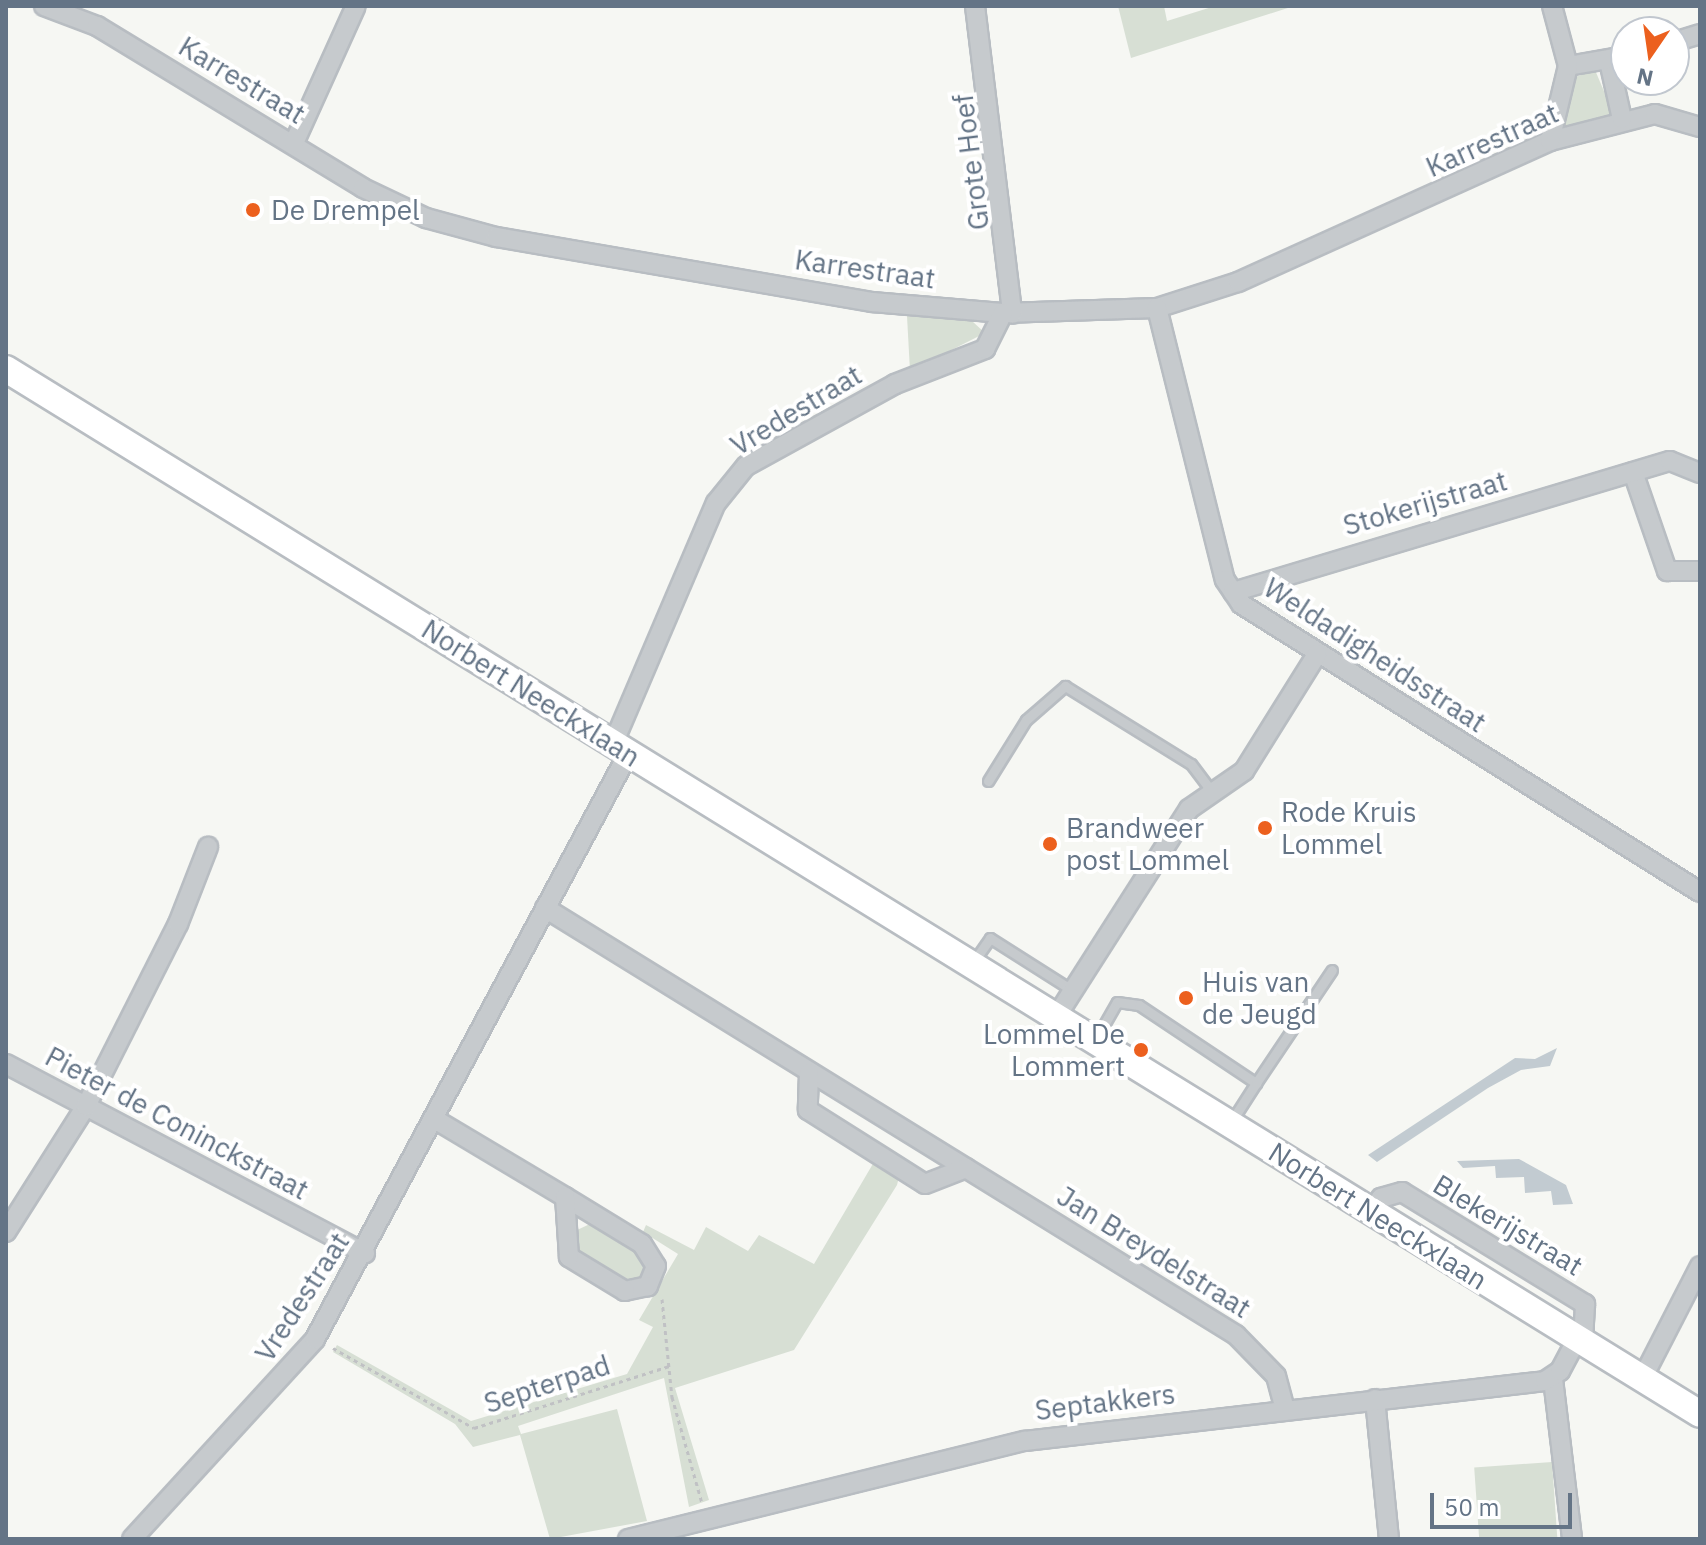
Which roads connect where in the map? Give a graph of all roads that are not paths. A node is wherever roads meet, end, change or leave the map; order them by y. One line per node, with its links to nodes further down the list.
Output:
1 (44, 6): 11 (street, Karrestraat)
2 (356, 6): 11 (street)
3 (975, 6): 13 (street, Grote Hoef)
4 (1552, 6): 6 (street)
5 (1610, 60): 6 (street)
6 (1568, 66): 10 (street)
7 (1620, 96): 8 (street)
8 (1622, 119): 9 (street, Karrestraat); 10 (street, Karrestraat)
9 (1700, 127)
10 (1550, 141): 12 (street, Karrestraat)
11 (294, 143): 13 (street, Karrestraat)
12 (1157, 308): 13 (street, Karrestraat); 18 (street, Weldadigheidsstraat)
13 (1007, 314): 20 (street, Vredestraat)
14 (6, 369): 20 (main road, Norbert Neeckxlaan)
15 (1633, 472): 16 (street, Stokerijstraat); 17 (street); 18 (street, Stokerijstraat)
16 (1700, 473)
17 (1700, 571)
18 (1233, 592): 19 (street, Weldadigheidsstraat)
19 (1317, 654): 22 (street); 24 (street, Weldadigheidsstraat)
20 (621, 749): 25 (street, Vredestraat); 26 (main road, Norbert Neeckxlaan)
21 (988, 781): 22 (lane)
22 (1211, 791): 28 (street)
23 (208, 847): 34 (street)
24 (1700, 892)
25 (545, 908): 32 (street, Jan Breydelstraat); 35 (street, Vredestraat)
26 (972, 965): 28 (lane); 29 (main road, Norbert Neeckxlaan)
27 (1332, 970): 33 (lane)
28 (1072, 990): 29 (street)
29 (1056, 1017): 30 (main road, Norbert Neeckxlaan)
30 (1095, 1041): 33 (lane); 36 (main road, Norbert Neeckxlaan)
31 (6, 1064): 34 (street, Pieter de Coninckstraat)
32 (809, 1073): 37 (street, Jan Breydelstraat); 37 (street)
33 (1256, 1083): 36 (lane)
34 (86, 1106): 39 (street); 40 (street, Pieter de Coninckstraat)
35 (436, 1120): 38 (street); 40 (street, Vredestraat)
36 (1229, 1124): 42 (main road, Norbert Neeckxlaan)
37 (966, 1168): 46 (street, Jan Breydelstraat)
38 (565, 1197): 38 (street)
39 (6, 1232)
40 (365, 1253): 48 (street, Vredestraat)
41 (1700, 1266): 44 (street)
42 (1580, 1341): 43 (street); 44 (main road, Norbert Neeckxlaan)
43 (1553, 1379): 45 (street, Septakkers); 54 (street)
44 (1642, 1379): 47 (main road, Norbert Neeckxlaan)
45 (1375, 1399): 46 (street, Septakkers); 53 (street)
46 (1285, 1409): 49 (street, Septakkers)
47 (1700, 1414)
48 (153, 1518): 50 (street, Vredestraat); 51 (street, Vredestraat)
49 (700, 1526): 52 (street, Septakkers)
50 (132, 1539)
51 (147, 1539)
52 (628, 1539)
53 (1389, 1539)
54 (1572, 1539)

